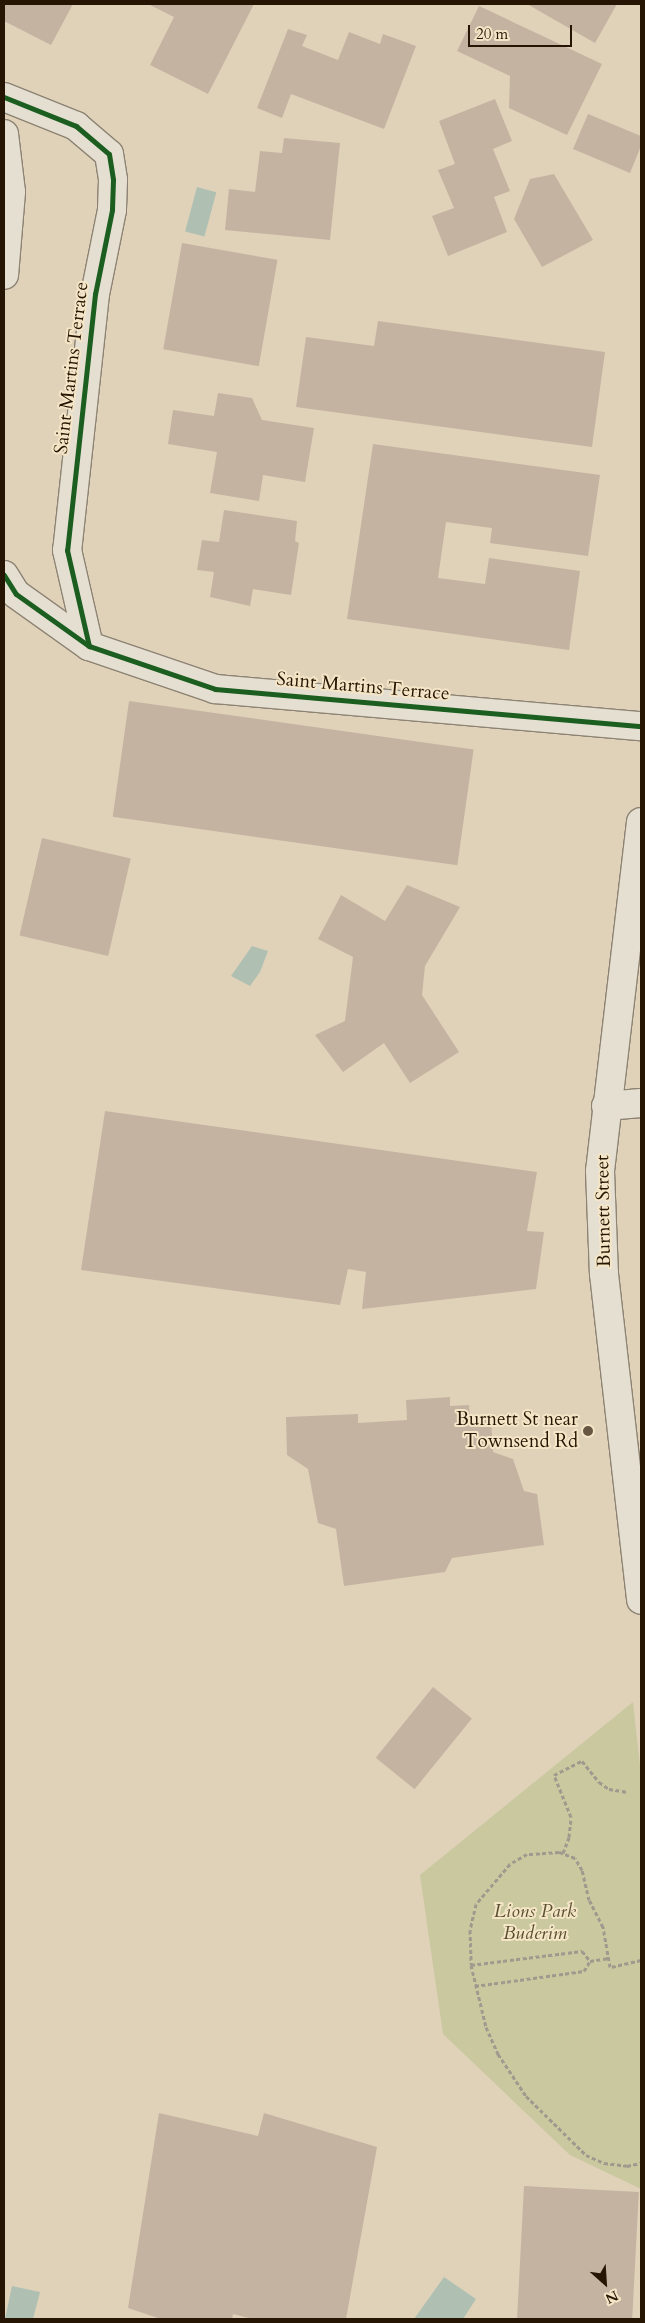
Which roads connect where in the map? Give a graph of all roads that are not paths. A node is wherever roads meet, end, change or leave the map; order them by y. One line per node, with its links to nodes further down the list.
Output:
1 (4, 97): 5 (street, Saint Martins Terrace)
2 (4, 134): 3 (street)
3 (4, 275)
4 (4, 575): 5 (street, Saint Martins Terrace)
5 (89, 646): 6 (street, Saint Martins Terrace)
6 (641, 726)
7 (641, 822): 9 (street, Burnett Street)
8 (641, 1103): 9 (street)
9 (606, 1106): 10 (street, Burnett Street)
10 (641, 1600)

